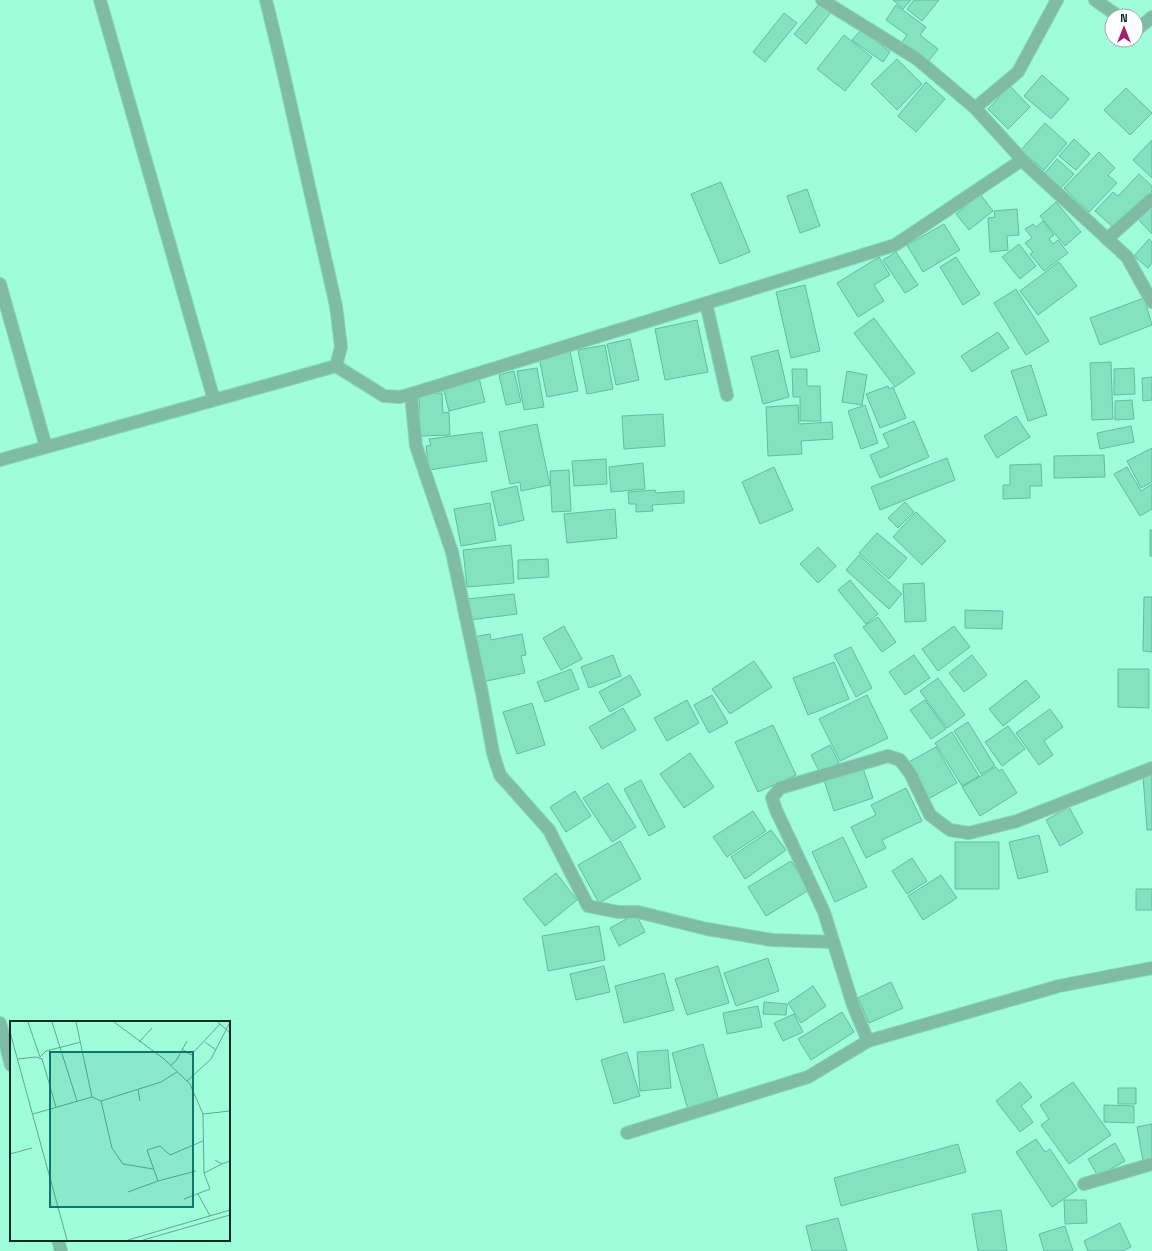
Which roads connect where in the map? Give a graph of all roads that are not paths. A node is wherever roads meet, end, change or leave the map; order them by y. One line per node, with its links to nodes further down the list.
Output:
1 (100, 0): 19 (lane)
2 (266, 0): 16 (lane)
3 (822, 0): 9 (lane)
4 (1057, 0): 9 (lane)
5 (1095, 0): 6 (lane)
6 (1106, 8)
7 (1152, 17): 8 (lane)
8 (1144, 24)
9 (975, 108): 10 (lane)
10 (1022, 160): 12 (lane); 15 (lane)
11 (1152, 199): 12 (lane)
12 (1107, 238): 14 (lane)
13 (0, 284): 20 (lane)
14 (1152, 302)
15 (706, 303): 17 (lane); 18 (lane)
16 (336, 366): 17 (lane); 19 (lane)
17 (411, 394): 23 (lane)
18 (727, 395)
19 (214, 400): 20 (lane)
20 (46, 447): 21 (lane)
21 (0, 460)
22 (1152, 768): 23 (lane)
23 (833, 942): 26 (lane)
24 (1152, 968): 26 (lane)
25 (0, 1023): 27 (lane)
26 (868, 1041): 28 (lane)
27 (10, 1061)
28 (627, 1134)
29 (1152, 1164): 30 (lane)
30 (1084, 1184)
31 (58, 1241): 32 (lane)
32 (61, 1251)

